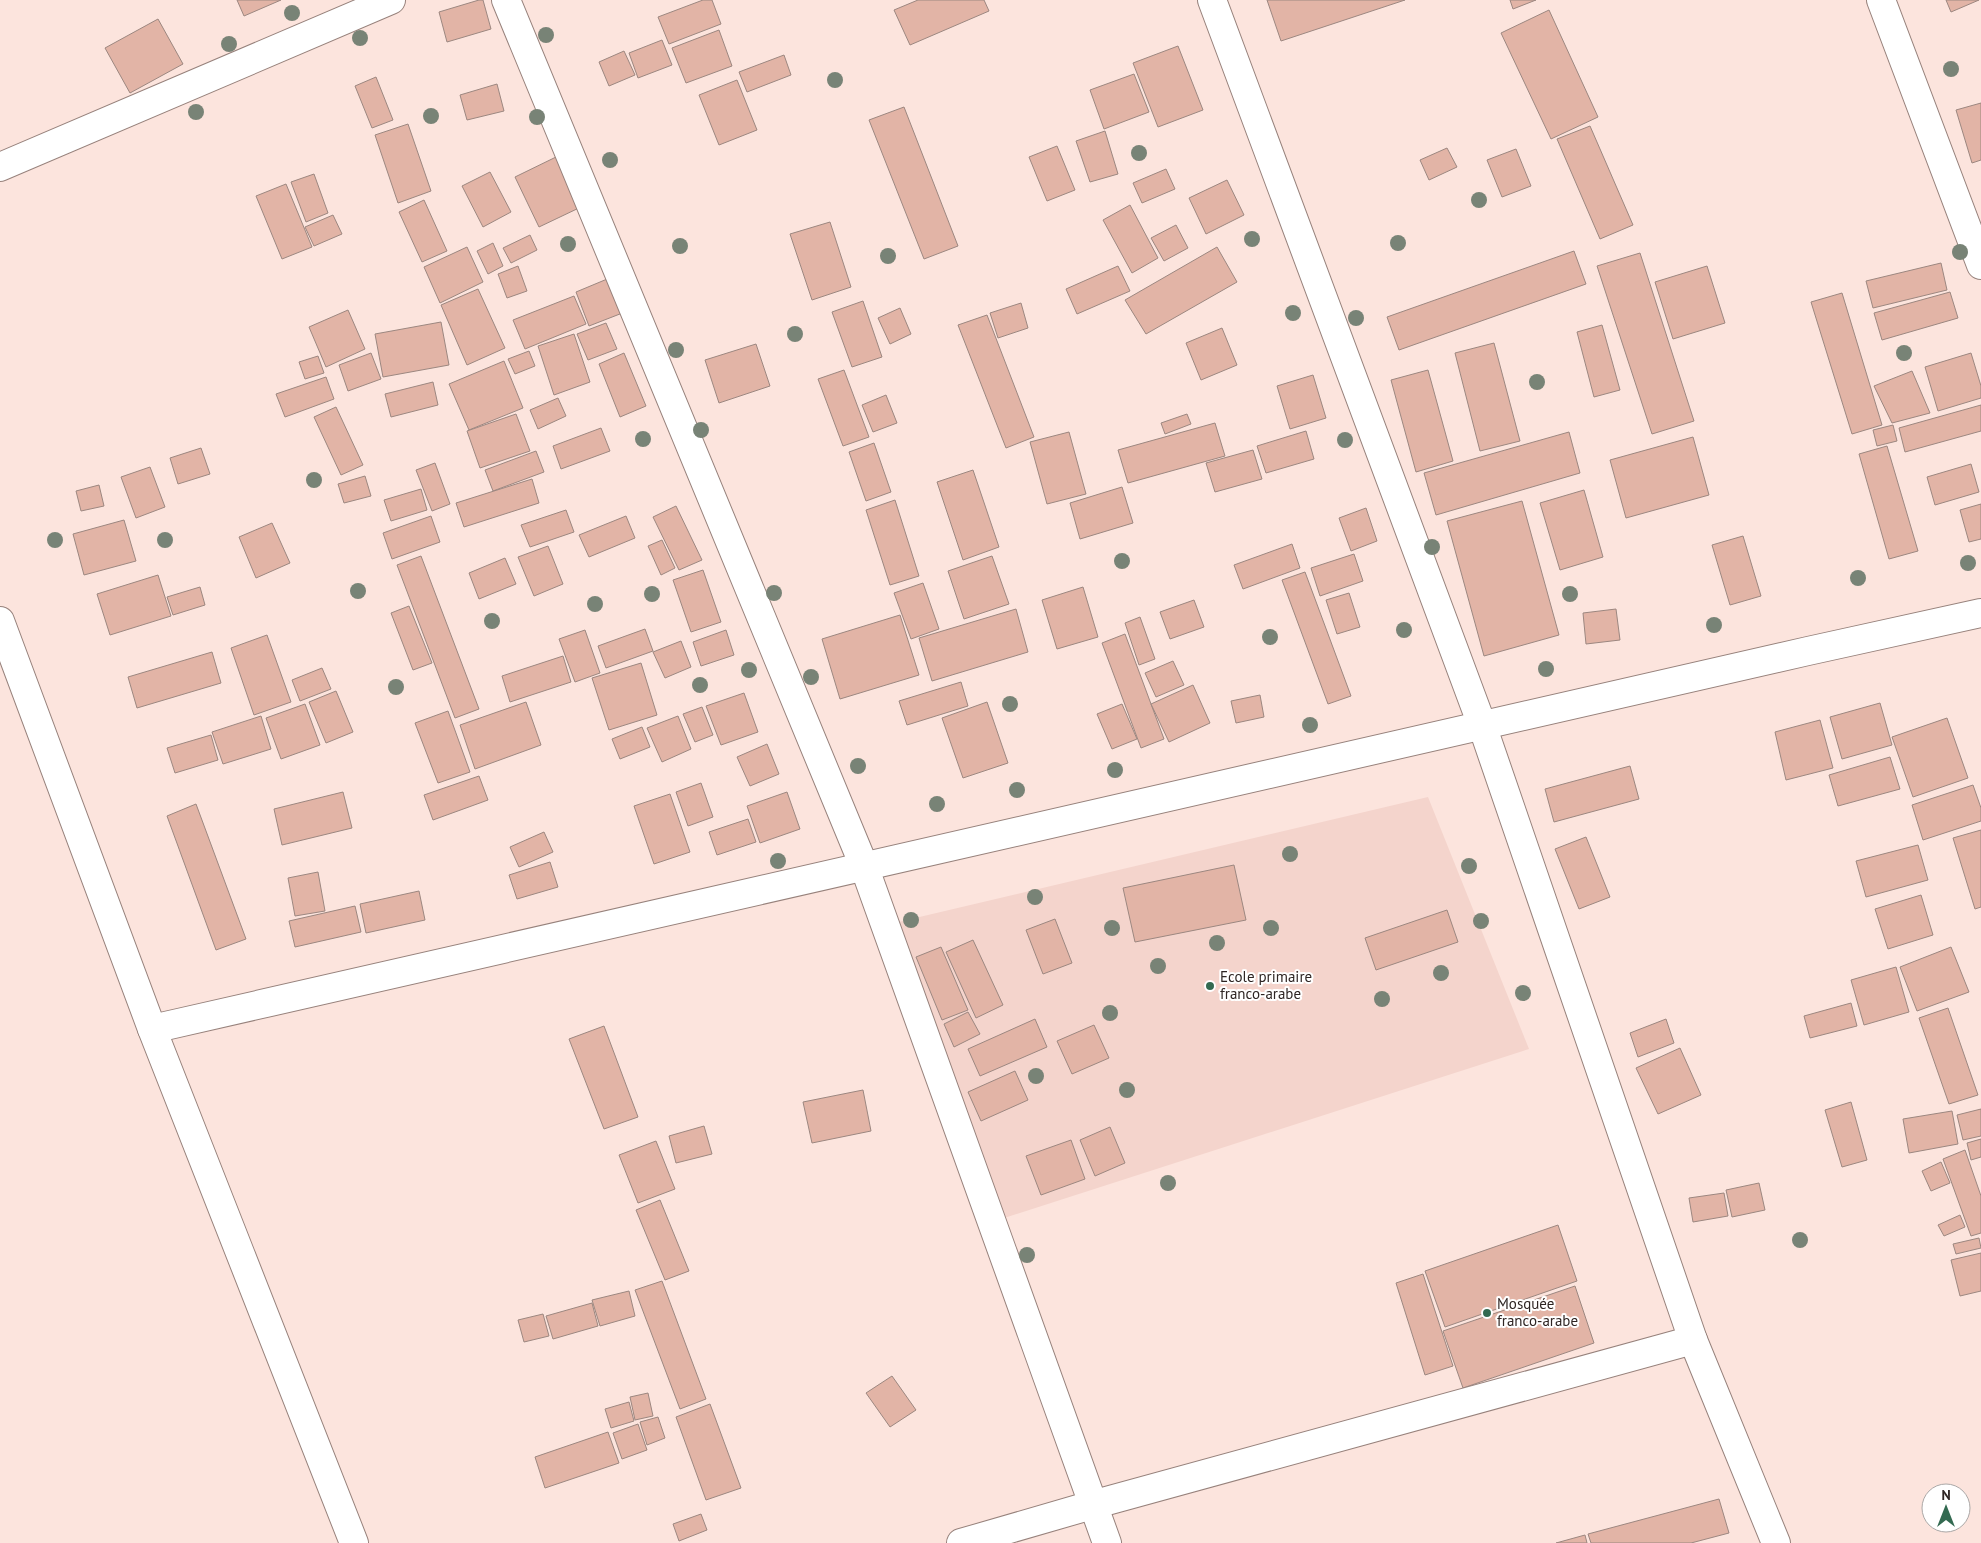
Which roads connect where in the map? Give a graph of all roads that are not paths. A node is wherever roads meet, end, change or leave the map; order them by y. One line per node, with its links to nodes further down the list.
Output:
1 (391, 0): 5 (street)
2 (506, 0): 10 (street)
3 (1212, 0): 9 (street)
4 (1881, 0): 6 (street)
5 (0, 167)
6 (1981, 265)
7 (1981, 613): 9 (street)
8 (0, 622): 11 (street)
9 (1482, 725): 10 (street); 12 (street)
10 (864, 866): 11 (street); 13 (street)
11 (152, 1029): 14 (street)
12 (1693, 1340): 13 (street); 17 (street)
13 (1092, 1505): 15 (street); 16 (street)
14 (354, 1543)
15 (961, 1543)
16 (1107, 1543)
17 (1776, 1543)

